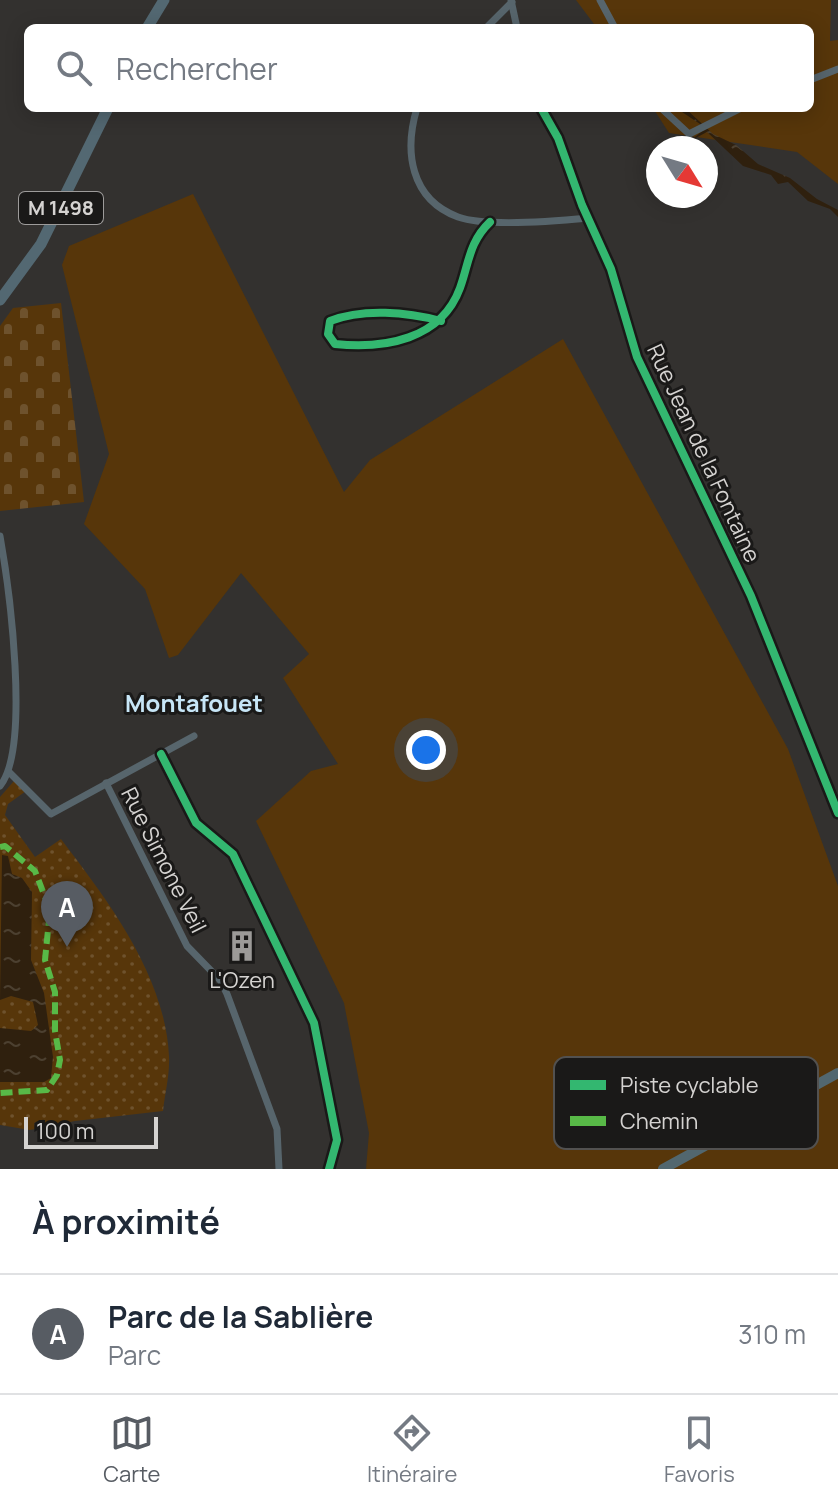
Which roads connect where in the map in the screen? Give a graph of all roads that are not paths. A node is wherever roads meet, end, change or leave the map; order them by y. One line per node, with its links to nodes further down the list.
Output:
1 (164, 0): 4 (main road)
2 (600, 0): 7 (street)
3 (512, 1): 5 (street); 6 (street)
4 (149, 24)
5 (490, 24)
6 (516, 24)
7 (613, 24)
8 (838, 69): 9 (street)
9 (814, 78)
10 (106, 112): 17 (main road, M 1498)
11 (416, 112): 16 (street)
12 (543, 112): 15 (street, Rue Jean de la Fontaine)
13 (665, 112): 14 (street)
14 (734, 112)
15 (589, 218): 16 (street); 25 (street, Rue Jean de la Fontaine)
16 (490, 222): 18 (street)
17 (0, 300)
18 (441, 321): 18 (street)
19 (0, 536): 22 (street)
20 (194, 736): 21 (street)
21 (161, 754): 23 (street); 30 (street)
22 (9, 772): 23 (street); 24 (street)
23 (106, 783): 29 (street, Rue Simone Veil)
24 (0, 786)
25 (838, 813)
26 (838, 1073): 27 (street)
27 (818, 1084)
28 (699, 1149): 31 (street)
29 (279, 1169)
30 (329, 1169)
31 (663, 1169)

